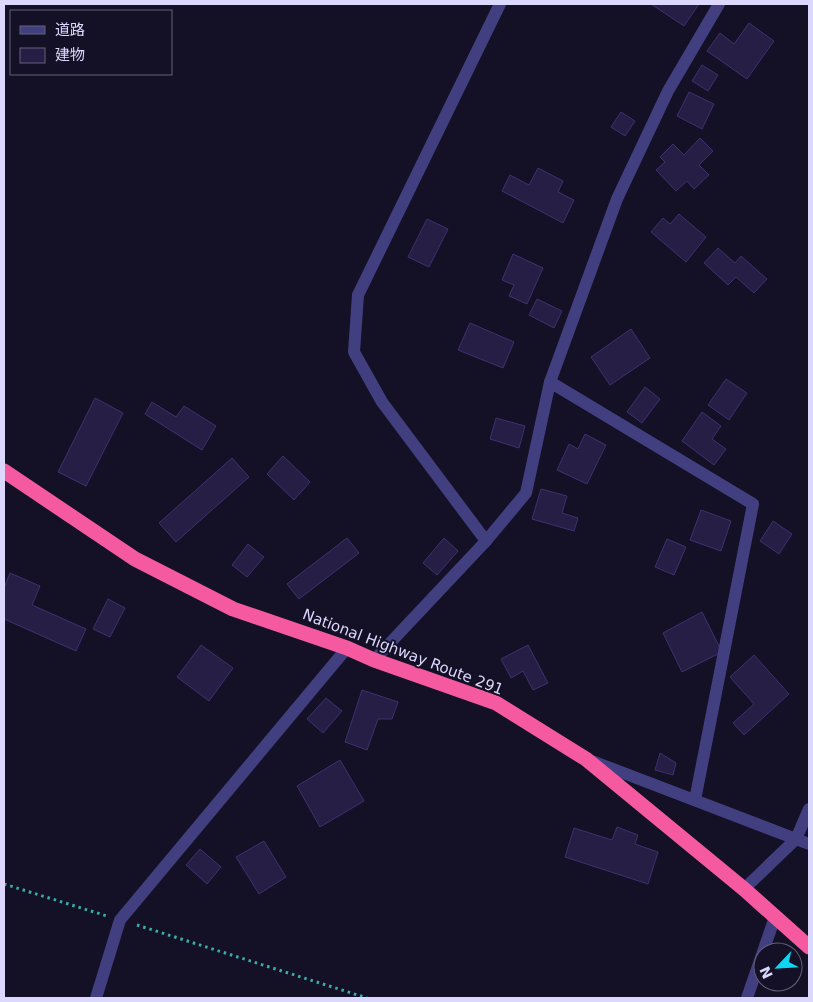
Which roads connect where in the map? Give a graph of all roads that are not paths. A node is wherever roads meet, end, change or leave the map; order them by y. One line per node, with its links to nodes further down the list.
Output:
1 (500, 4): 5 (street)
2 (719, 4): 3 (street)
3 (550, 382): 5 (street); 9 (street)
4 (4, 473): 6 (highway, National Highway Route 291)
5 (486, 541): 7 (street)
6 (347, 648): 7 (highway, National Highway Route 291); 16 (street)
7 (374, 660): 8 (highway, National Highway Route 291)
8 (586, 759): 9 (street); 13 (highway, National Highway Route 291)
9 (695, 800): 11 (street)
10 (809, 809): 11 (street)
11 (796, 839): 12 (street); 13 (street)
12 (809, 844)
13 (744, 889): 14 (highway, National Highway Route 291)
14 (775, 918): 15 (highway, National Highway Route 291); 17 (street)
15 (809, 947)
16 (96, 998)
17 (747, 998)

